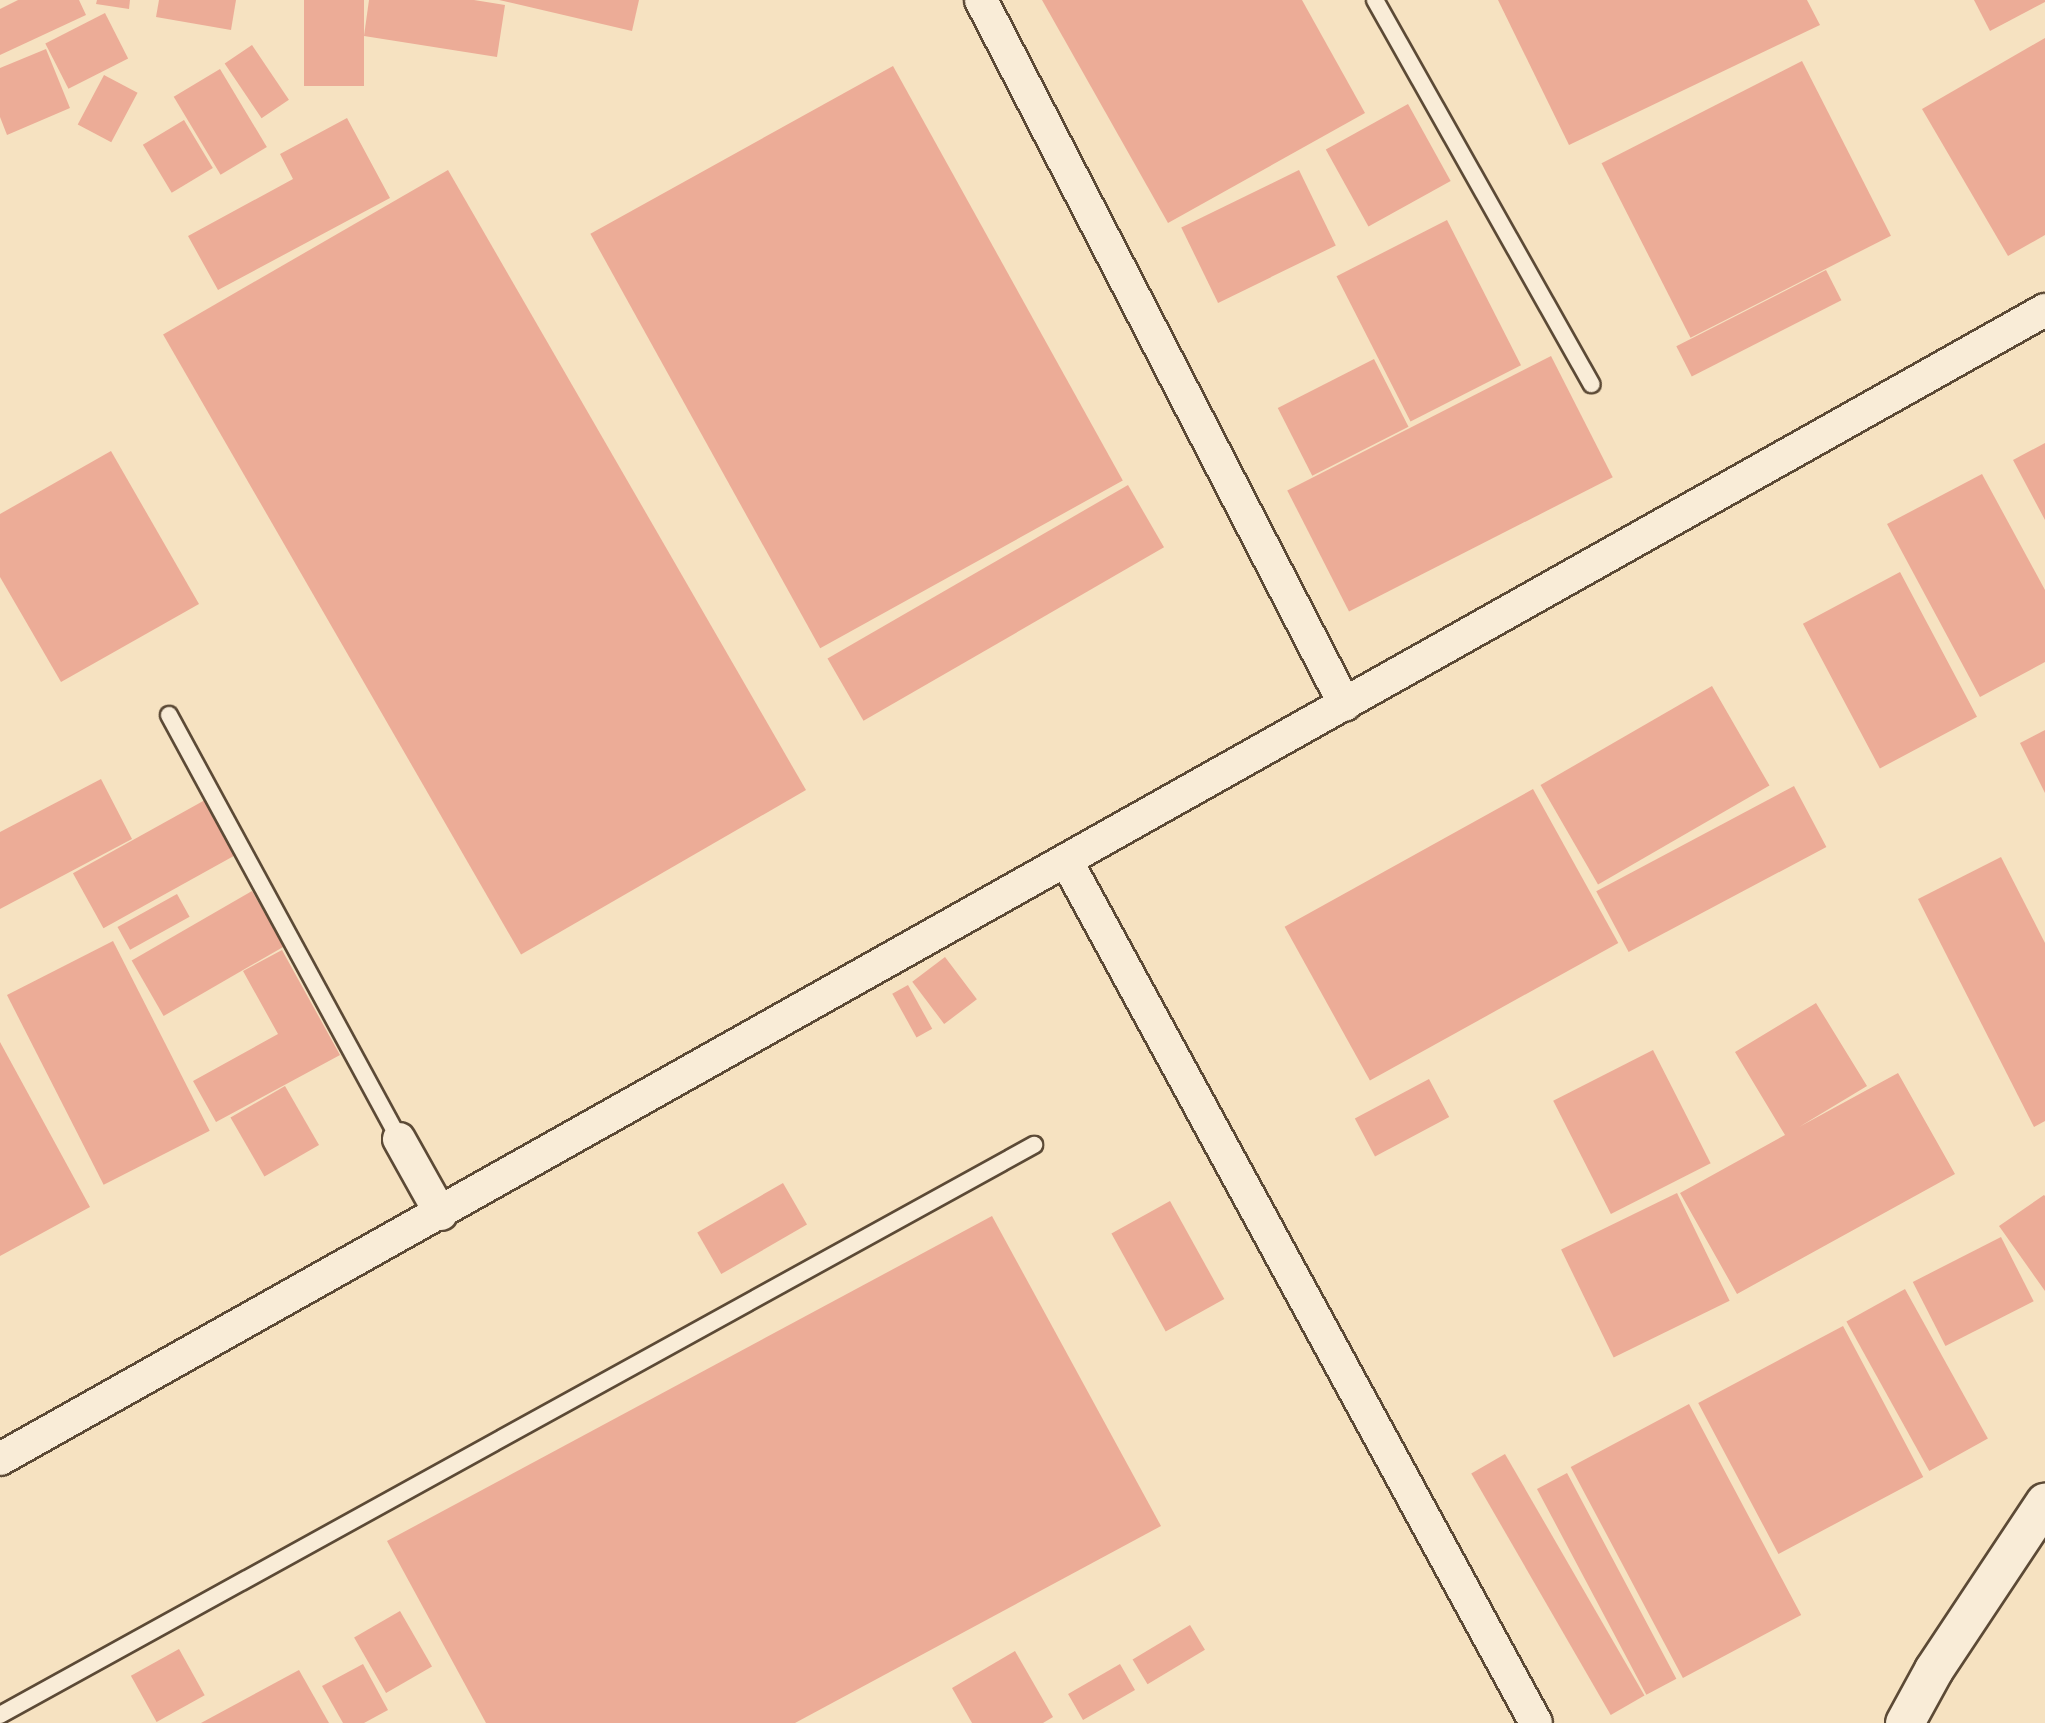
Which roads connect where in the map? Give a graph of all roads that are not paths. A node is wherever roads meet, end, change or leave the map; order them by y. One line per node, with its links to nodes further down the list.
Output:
1 (981, 0): 5 (street)
2 (1375, 0): 4 (lane)
3 (2045, 310): 5 (street)
4 (1591, 384)
5 (1345, 705): 7 (street)
6 (169, 715): 8 (lane)
7 (1067, 862): 10 (street); 14 (street)
8 (400, 1139): 10 (street)
9 (1034, 1145): 13 (lane)
10 (441, 1214): 11 (street)
11 (0, 1459)
12 (2045, 1503): 15 (street)
13 (0, 1715)
14 (1536, 1723)
15 (1905, 1723)

